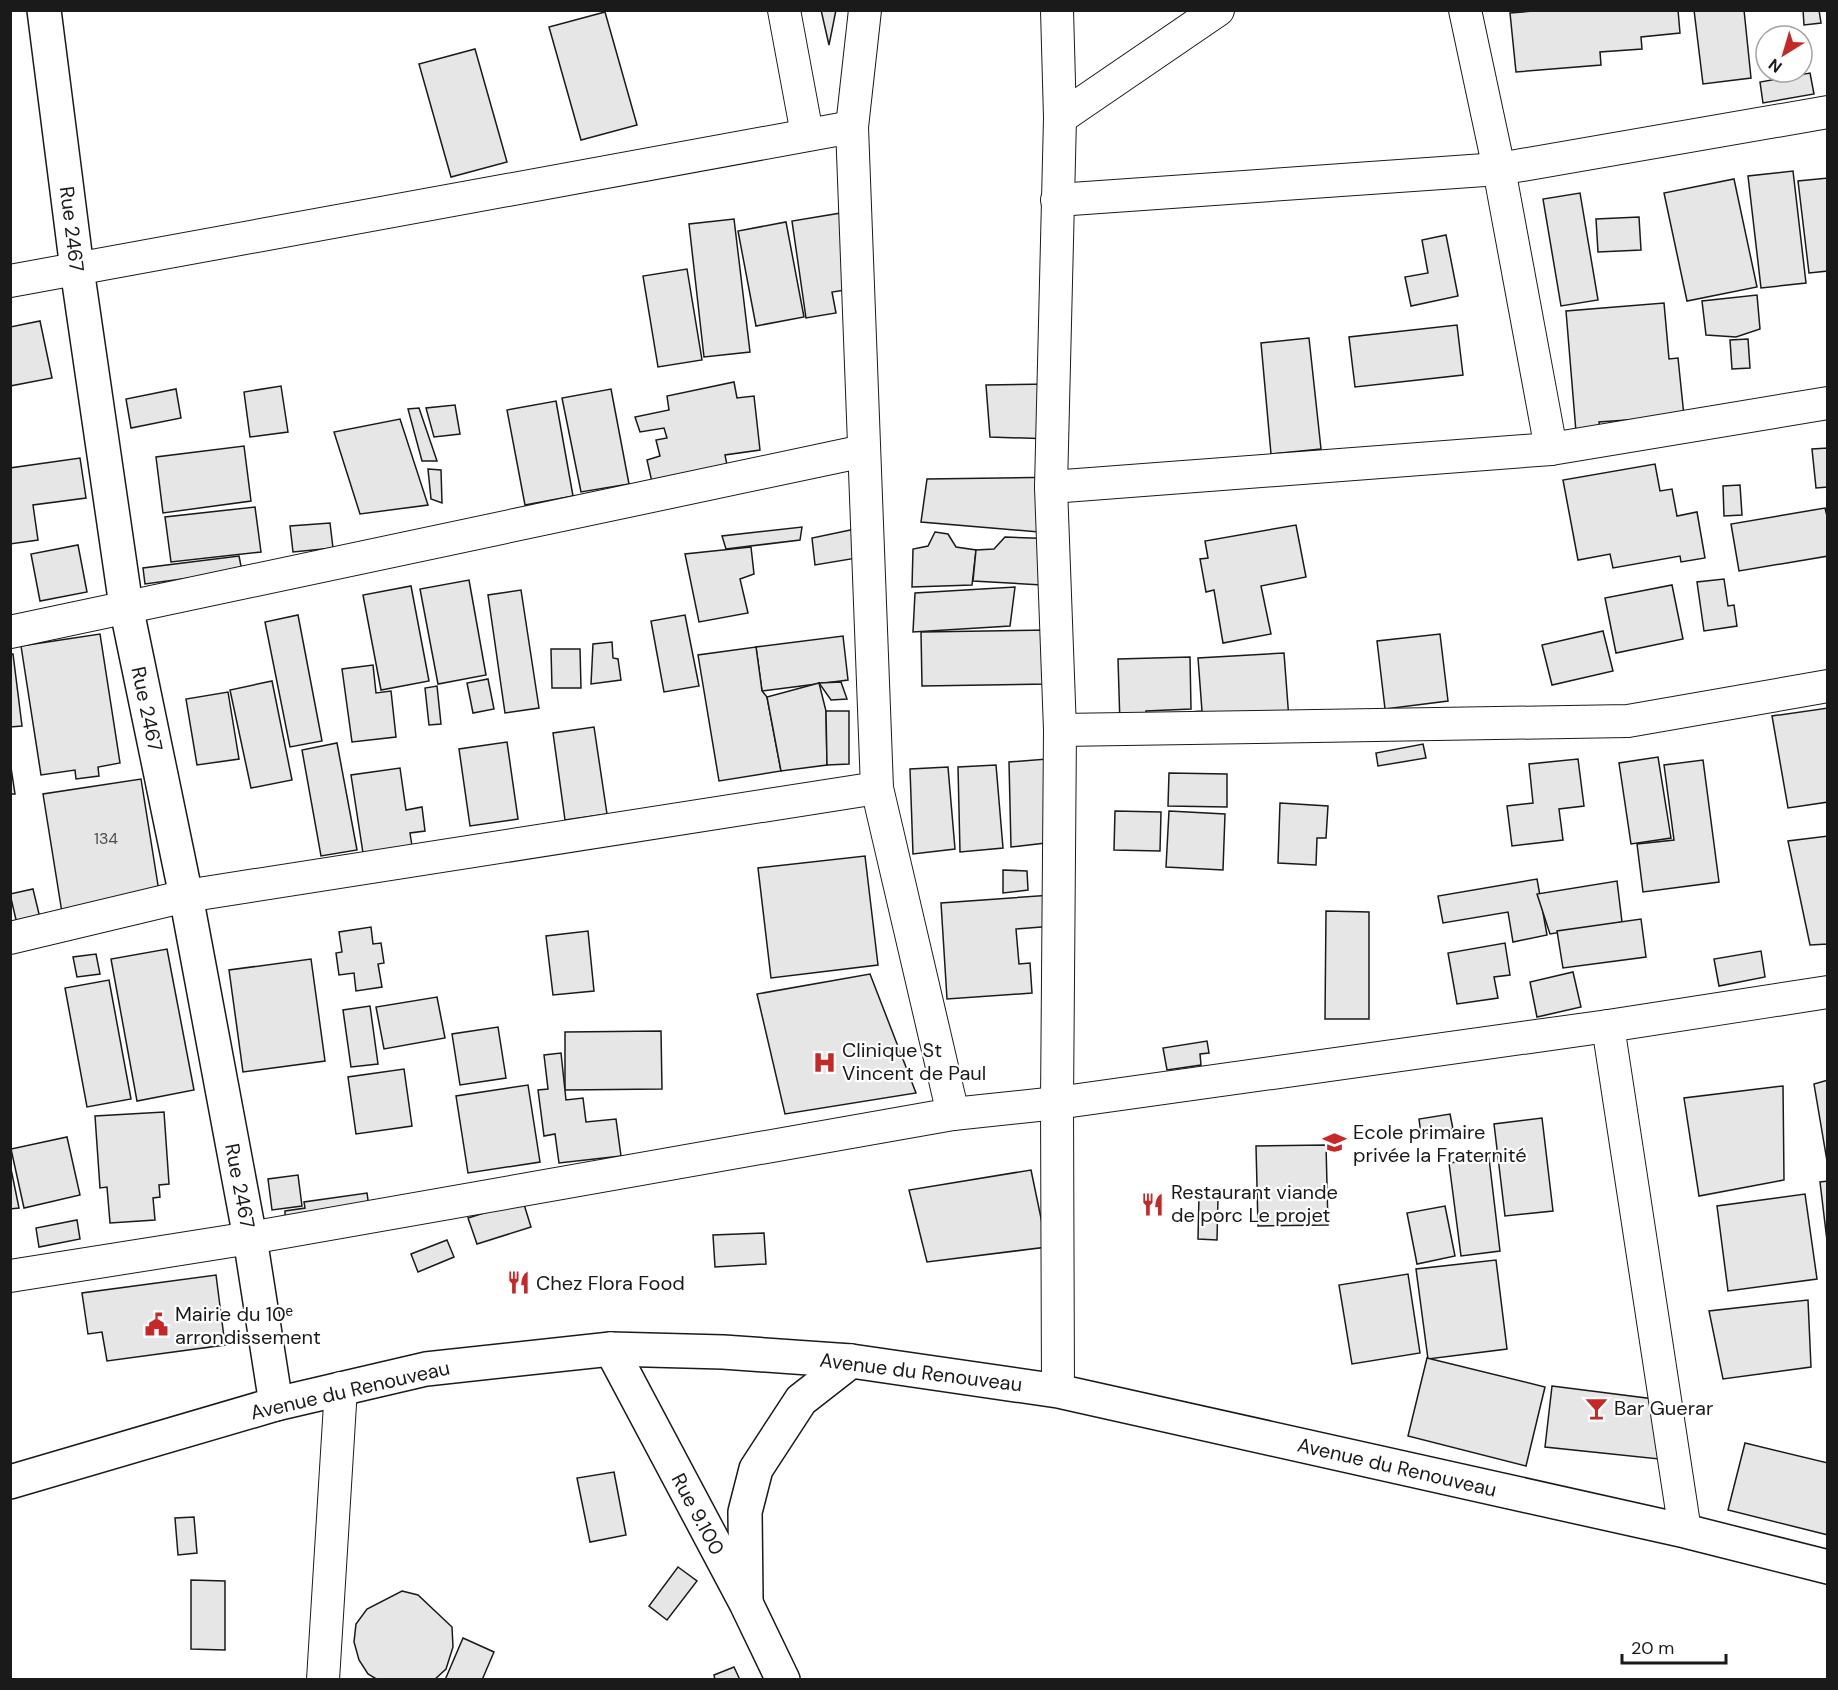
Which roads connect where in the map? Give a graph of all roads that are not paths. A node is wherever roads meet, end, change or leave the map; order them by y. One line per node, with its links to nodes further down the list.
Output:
1 (44, 10): 13 (main road, Rue 2467)
2 (783, 10): 10 (street)
3 (865, 10): 9 (street)
4 (1057, 10): 8 (street)
5 (1218, 10): 8 (street)
6 (1465, 10): 11 (street)
7 (1827, 112): 11 (street)
8 (1060, 118): 12 (street)
9 (852, 127): 10 (street); 17 (street)
10 (807, 134): 13 (street)
11 (1499, 169): 12 (street); 16 (street)
12 (1057, 200): 18 (street)
13 (77, 268): 14 (street); 19 (main road, Rue 2467)
14 (10, 281)
15 (1827, 404): 16 (street)
16 (1551, 449): 18 (street)
17 (864, 451): 19 (street); 23 (street)
18 (1052, 487): 22 (street)
19 (126, 606): 20 (street); 24 (main road, Rue 2467)
20 (10, 632)
21 (1827, 686): 22 (street)
22 (1060, 730): 28 (street)
23 (877, 788): 24 (street); 29 (street)
24 (186, 896): 25 (street); 30 (main road, Rue 2467)
25 (10, 938)
26 (1827, 992): 27 (street)
27 (1608, 1026): 28 (street); 38 (street)
28 (1057, 1103): 29 (street); 35 (street)
29 (953, 1114): 30 (street)
30 (250, 1238): 31 (street); 36 (main road, Rue 2467)
31 (10, 1276)
32 (611, 1349): 33 (main road, Avenue du Renouveau); 34 (main road, Avenue du Renouveau); 40 (main road, Rue 9.100)
33 (851, 1361): 35 (main road, Avenue du Renouveau); 40 (main road)
34 (341, 1388): 36 (main road, Avenue du Renouveau); 41 (street)
35 (1058, 1390): 38 (main road, Avenue du Renouveau)
36 (276, 1404): 37 (main road, Avenue du Renouveau)
37 (10, 1482)
38 (1685, 1531): 39 (main road, Avenue du Renouveau)
39 (1827, 1567)
40 (746, 1603): 42 (main road, Rue 9.100)
41 (325, 1678)
42 (783, 1680)

